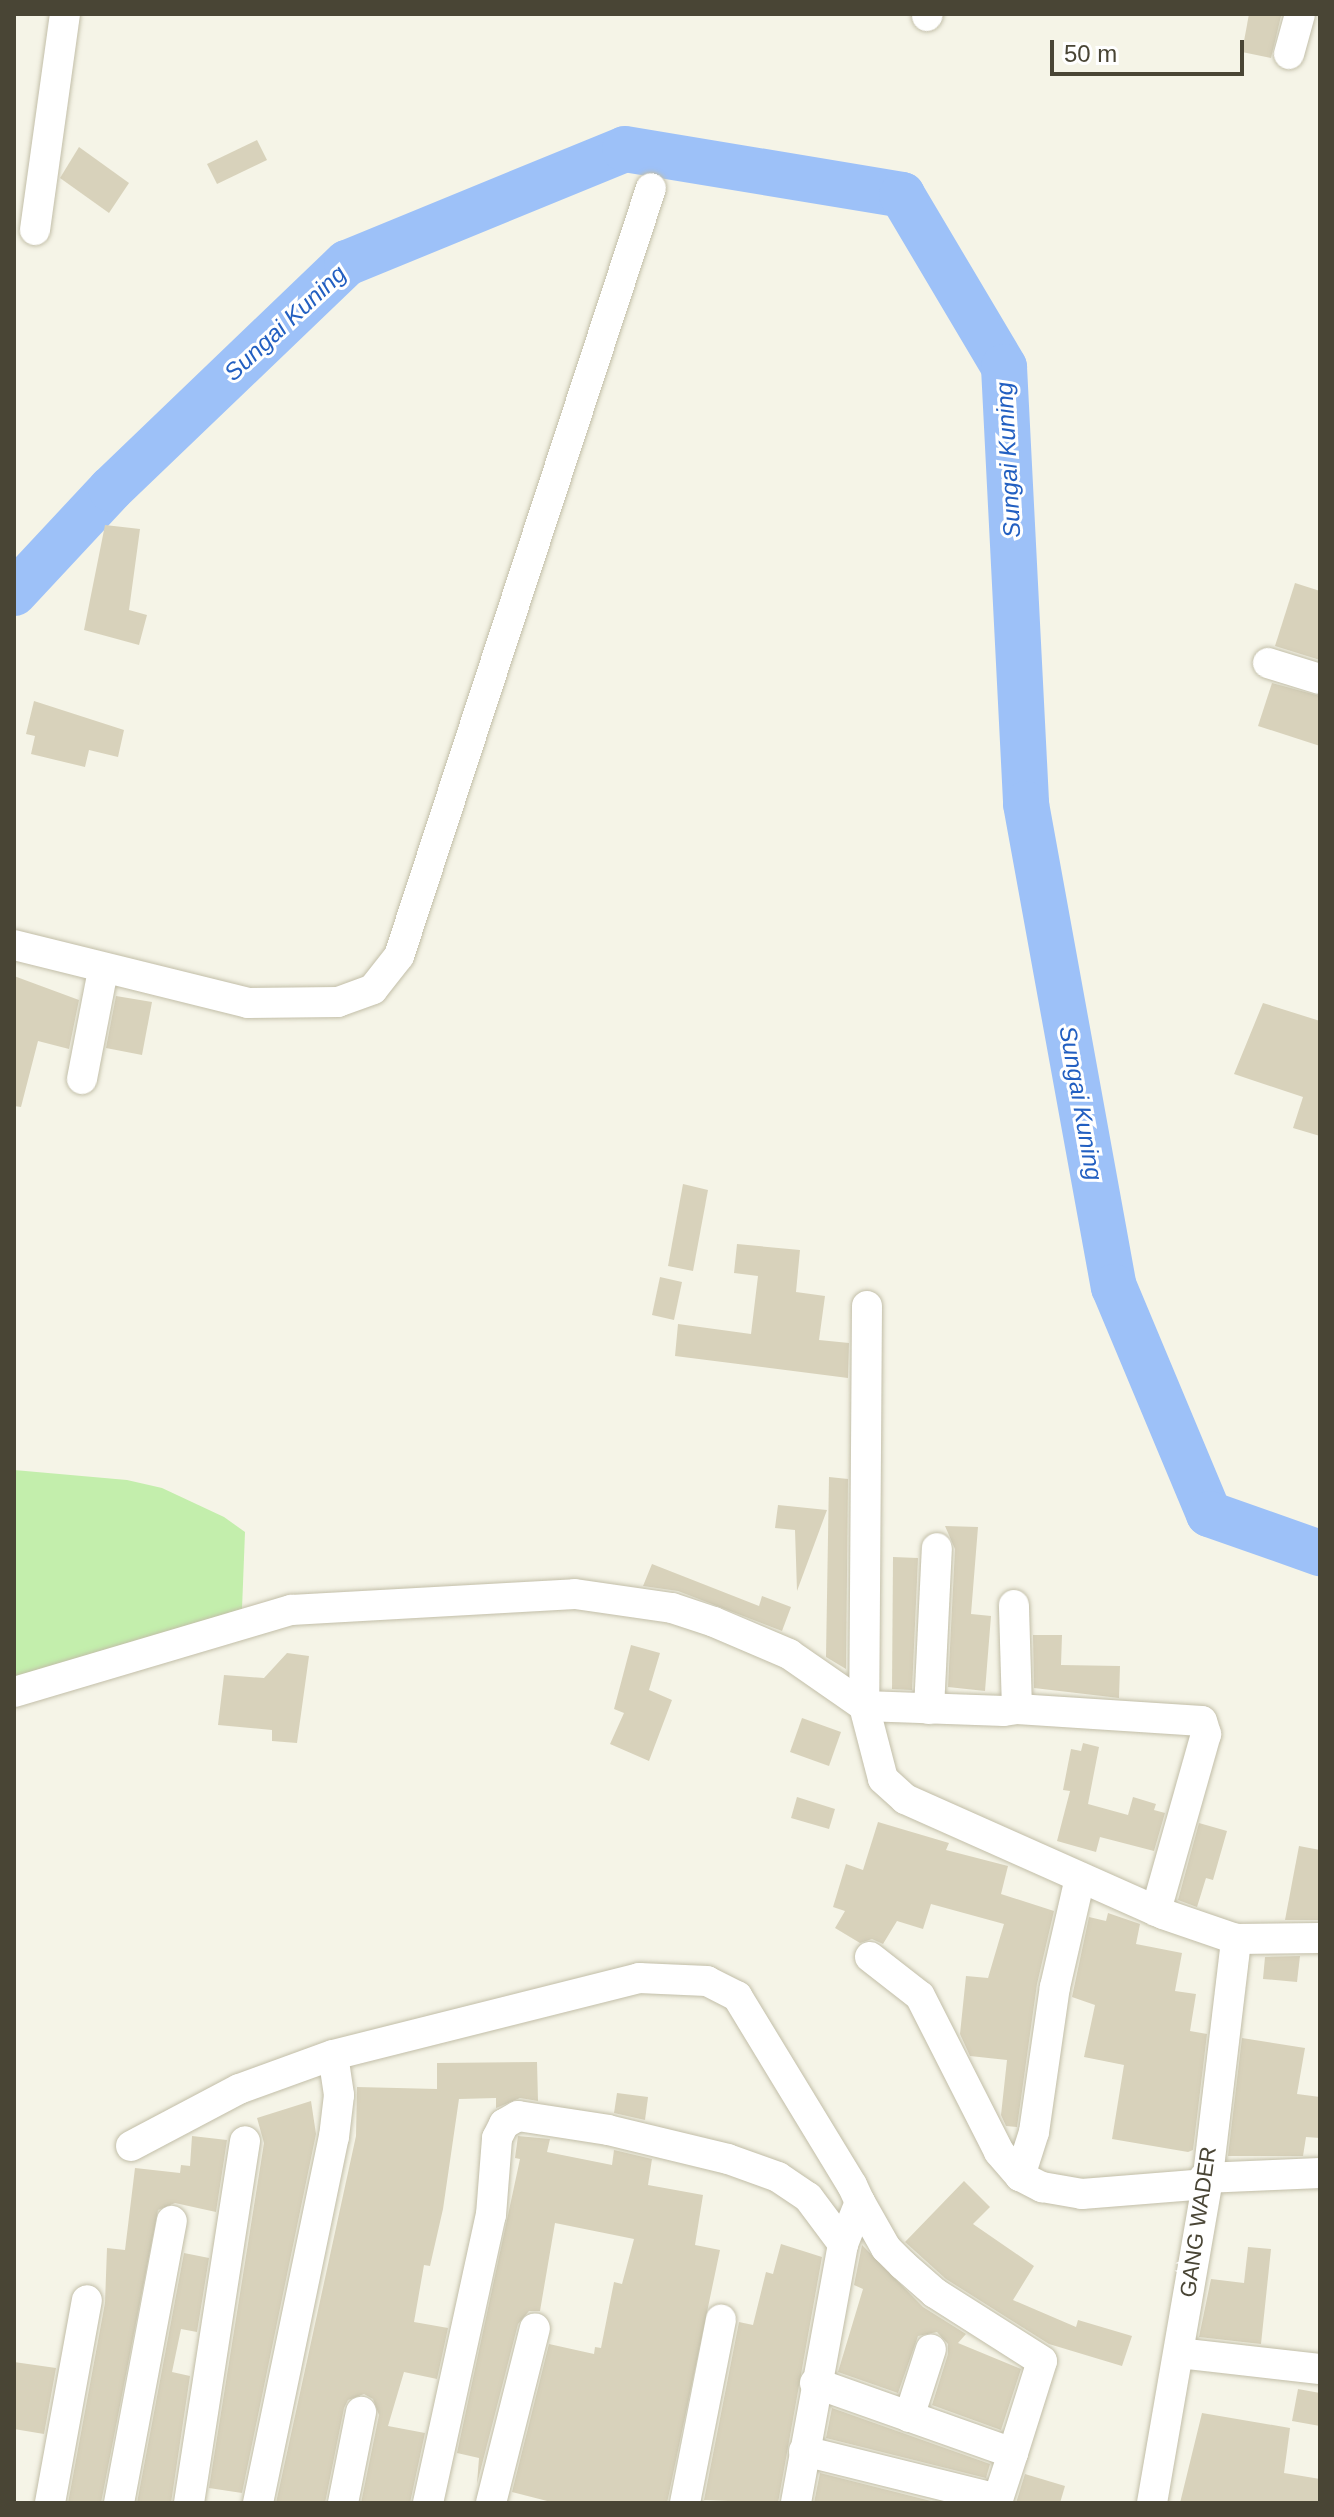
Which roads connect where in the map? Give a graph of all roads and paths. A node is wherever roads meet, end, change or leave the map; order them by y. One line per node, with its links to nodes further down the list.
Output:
1 (65, 14): 5 (street)
2 (1300, 14): 3 (street)
3 (1289, 54)
4 (651, 188): 9 (street)
5 (35, 230)
6 (1268, 663): 7 (street)
7 (1320, 679)
8 (14, 945): 9 (street)
9 (103, 970): 10 (street)
10 (82, 1079)
11 (867, 1306): 15 (street)
12 (937, 1548): 16 (street)
13 (1014, 1605): 17 (street)
14 (14, 1692): 15 (street)
15 (864, 1706): 16 (street); 18 (street)
16 (929, 1709): 17 (street)
17 (1017, 1709): 19 (street)
18 (1080, 1878): 19 (street); 27 (street)
19 (1156, 1911): 21 (street)
20 (1320, 1938): 21 (street)
21 (1236, 1939): 28 (street, GANG WADER)
22 (870, 1957): 27 (street)
23 (333, 2055): 25 (street); 29 (street); 48 (street)
24 (245, 2141): 47 (street)
25 (131, 2146)
26 (1320, 2173): 28 (street)
27 (1020, 2176): 28 (street)
28 (1206, 2181): 36 (street, GANG WADER)
29 (860, 2202): 31 (street); 42 (street)
30 (172, 2221): 46 (street)
31 (843, 2244): 38 (street); 50 (street)
32 (87, 2300): 45 (street)
33 (721, 2319): 52 (street)
34 (535, 2328): 51 (street)
35 (931, 2349): 40 (street)
36 (1179, 2353): 37 (street); 43 (street, GANG WADER)
37 (1320, 2369)
38 (815, 2383): 40 (street); 41 (street)
39 (361, 2412): 49 (street)
40 (909, 2417): 42 (street)
41 (804, 2451): 44 (street); 53 (street)
42 (1013, 2453): 44 (street)
43 (1154, 2489)
44 (998, 2501)
45 (50, 2503)
46 (119, 2503)
47 (189, 2503)
48 (258, 2503)
49 (343, 2503)
50 (428, 2503)
51 (491, 2503)
52 (685, 2503)
53 (796, 2503)

